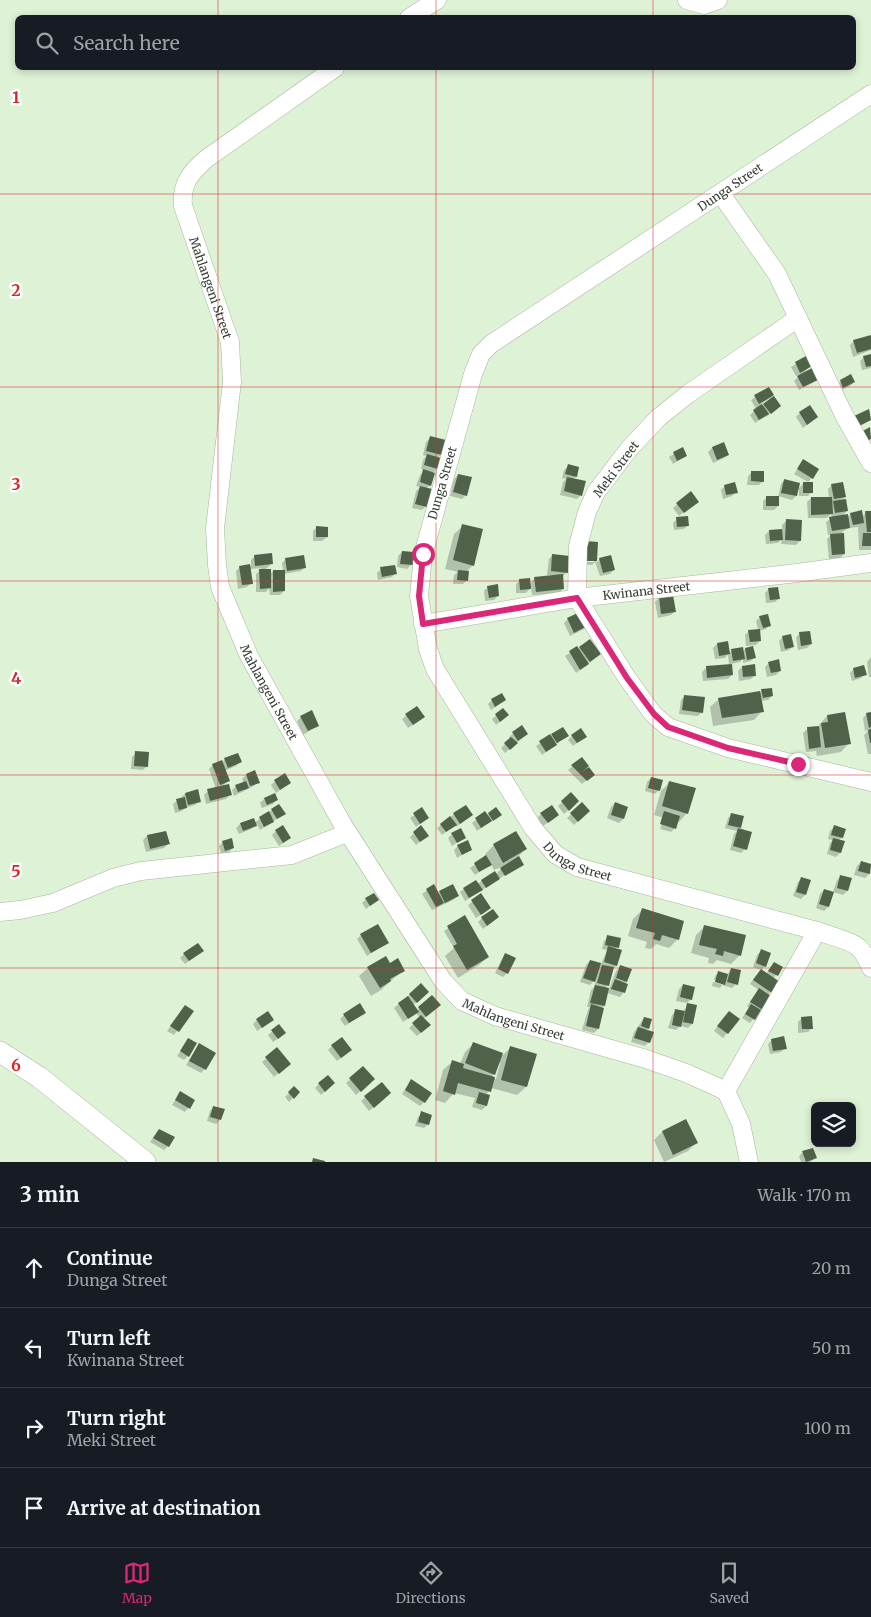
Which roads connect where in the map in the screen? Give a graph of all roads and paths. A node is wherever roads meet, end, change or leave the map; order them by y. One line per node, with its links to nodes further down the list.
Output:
1 (438, 0): 4 (street)
2 (687, 0): 3 (street)
3 (718, 0)
4 (414, 15)
5 (332, 70): 14 (street, Mahlangeni Street)
6 (871, 94): 7 (street, Dunga Street)
7 (721, 194): 8 (street); 12 (street, Dunga Street)
8 (798, 318): 9 (street); 11 (street, Meki Street)
9 (871, 463)
10 (871, 563): 11 (street, Kwinana Street)
11 (577, 598): 12 (street, Kwinana Street); 13 (street)
12 (423, 624): 16 (street, Dunga Street)
13 (871, 782)
14 (347, 833): 15 (street); 19 (street, Mahlangeni Street)
15 (0, 912)
16 (817, 932): 17 (street, Dunga Street); 19 (street)
17 (871, 968)
18 (0, 1052): 20 (street)
19 (726, 1091): 21 (street)
20 (145, 1162)
21 (749, 1162)

